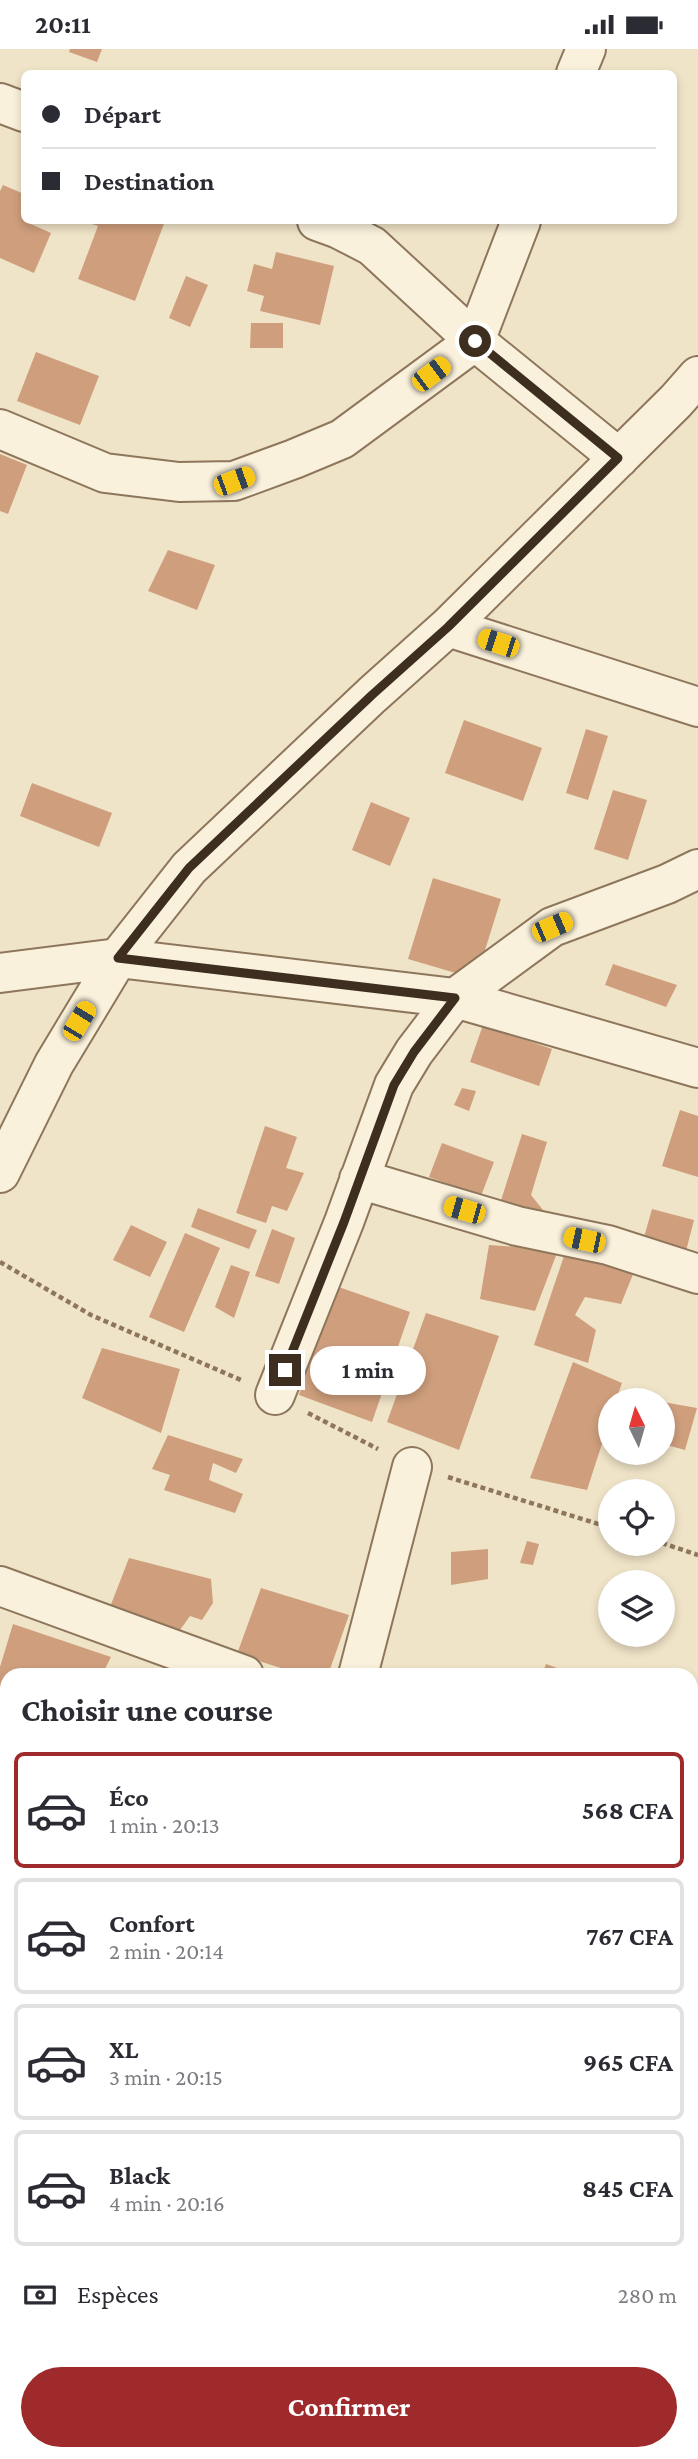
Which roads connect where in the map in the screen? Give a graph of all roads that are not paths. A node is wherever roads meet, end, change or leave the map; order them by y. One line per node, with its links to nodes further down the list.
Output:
1 (586, 49): 2 (street)
2 (577, 70)
3 (0, 103): 4 (street)
4 (21, 111)
5 (325, 224): 7 (street)
6 (520, 224): 7 (street)
7 (475, 341): 9 (street); 10 (street)
8 (698, 376): 10 (street)
9 (0, 429)
10 (618, 458): 11 (street)
11 (448, 627): 12 (street); 14 (street)
12 (698, 707)
13 (698, 869): 16 (street)
14 (118, 958): 15 (street); 16 (street); 18 (street)
15 (0, 973)
16 (455, 998): 17 (street); 19 (street)
17 (698, 1069)
18 (0, 1174)
19 (359, 1179): 20 (street); 21 (street)
20 (698, 1275)
21 (275, 1395)
22 (412, 1467): 25 (street)
23 (0, 1586): 24 (street)
24 (225, 1668)
25 (360, 1668)

